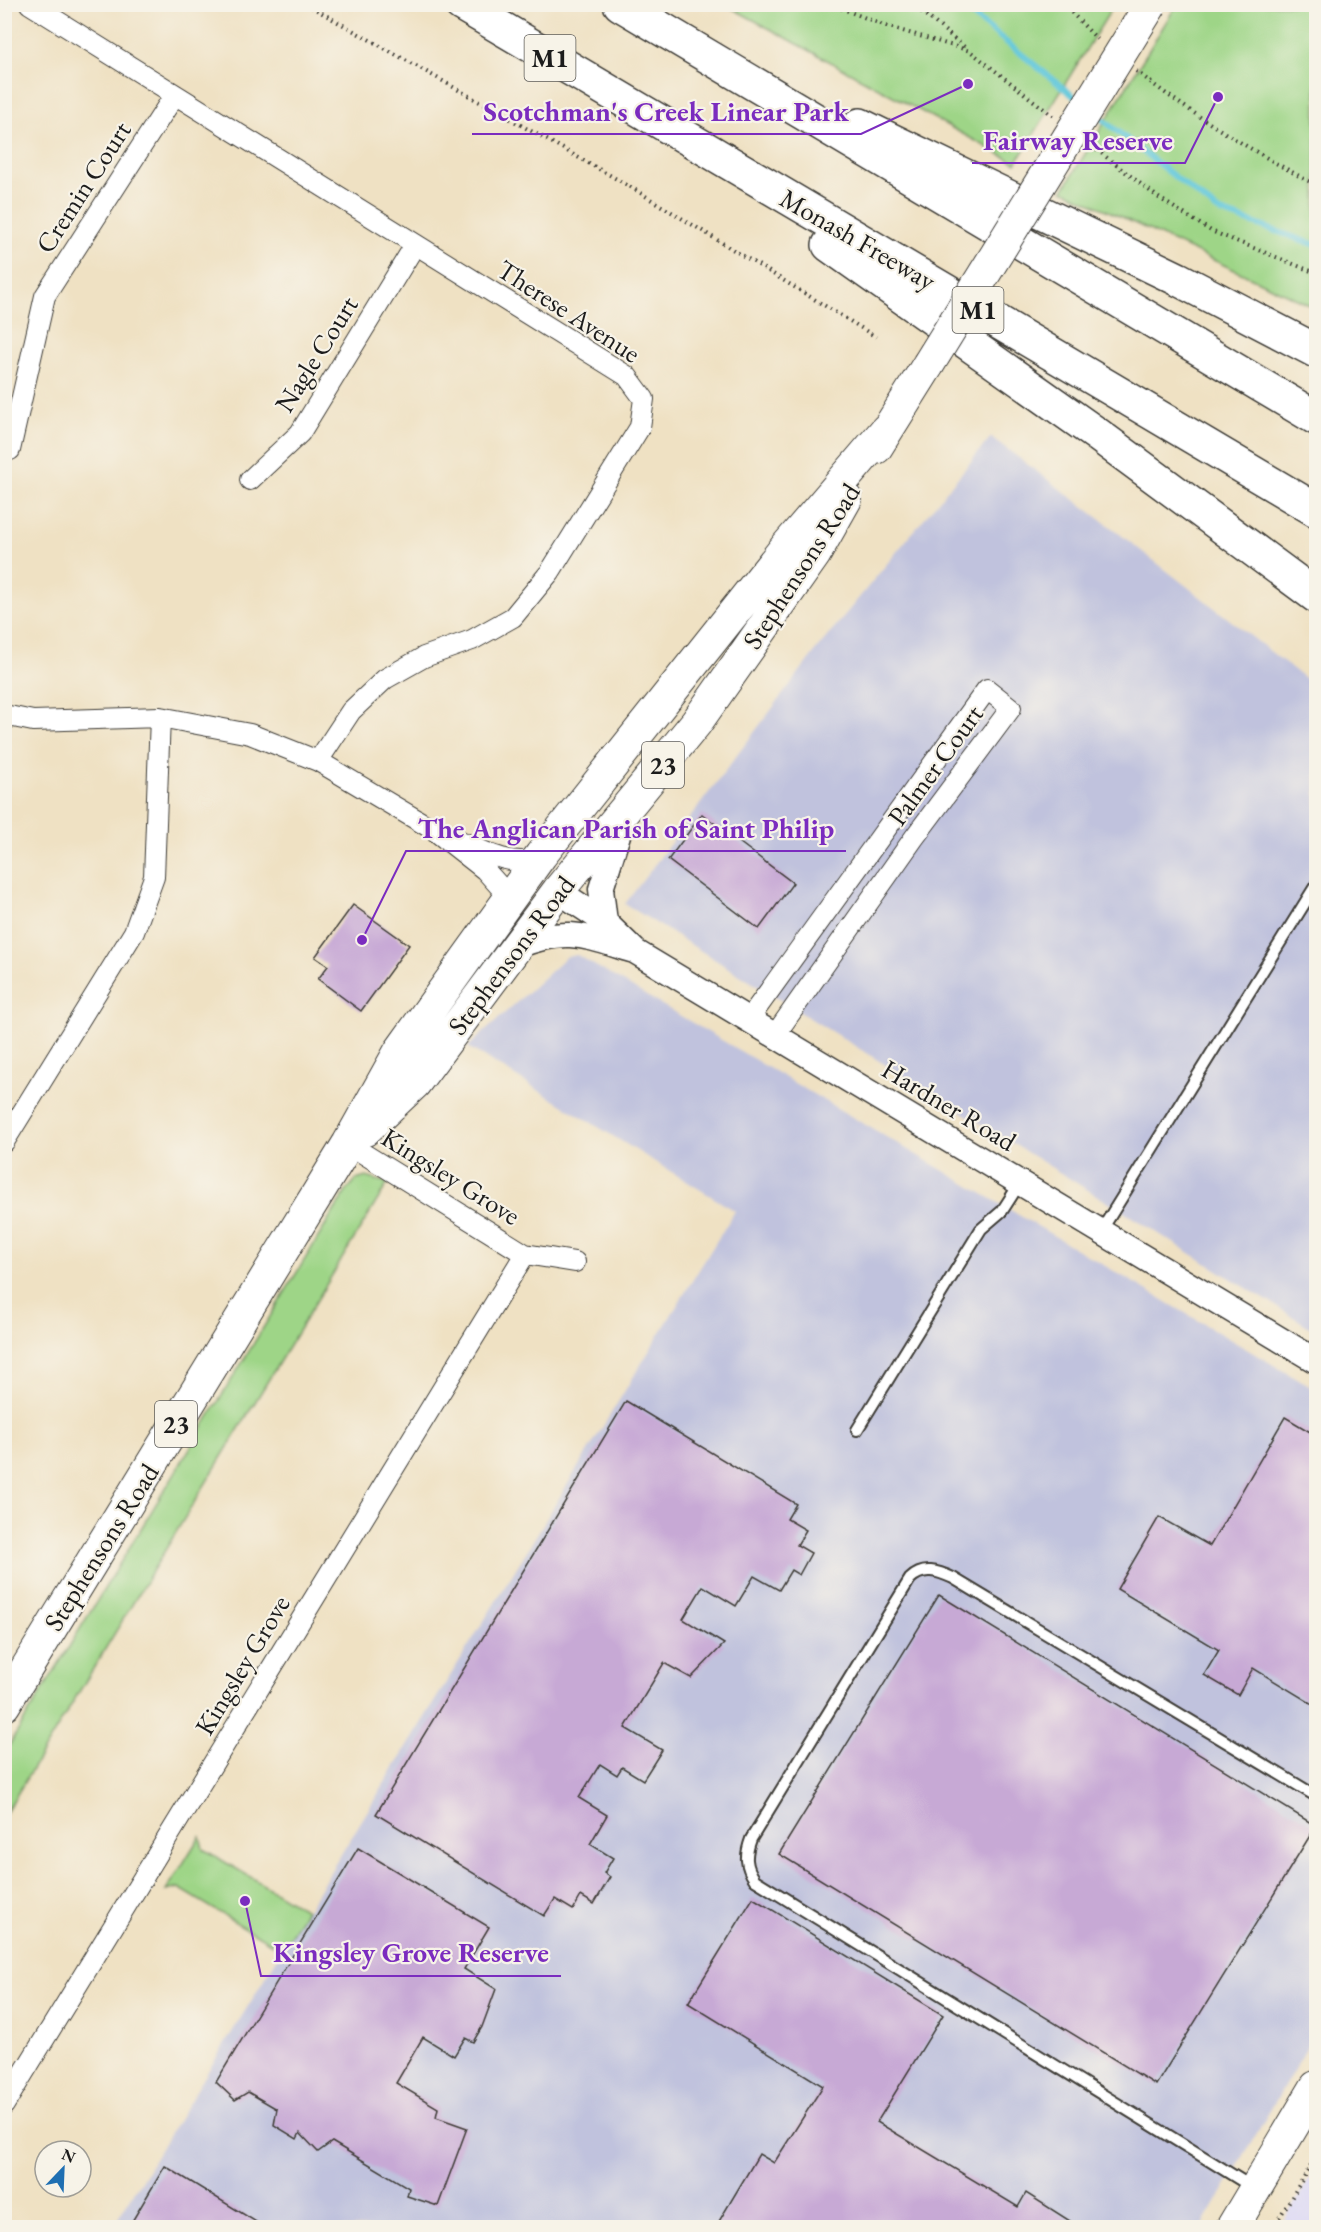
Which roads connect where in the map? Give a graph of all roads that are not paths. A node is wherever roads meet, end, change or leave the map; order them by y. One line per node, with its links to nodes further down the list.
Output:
1 (30, 4): 6 (street, Therese Avenue)
2 (461, 4): 7 (highway, Monash Freeway / M1)
3 (620, 4): 5 (highway)
4 (1151, 4): 11 (main road, Stephensons Road / 23, bridge)
5 (656, 26): 9 (highway); 10 (highway)
6 (174, 96): 8 (street, Therese Avenue); 12 (street, Cremin Court)
7 (639, 111): 14 (highway, Monash Freeway / M1); 15 (highway)
8 (415, 245): 13 (street, Nagle Court); 18 (street, Therese Avenue)
9 (1317, 351)
10 (1317, 418)
11 (886, 430): 19 (main road, Stephensons Road / 23); 23 (main road, Stephensons Road / 23)
12 (10, 450)
13 (250, 480)
14 (1317, 510)
15 (1317, 596)
16 (4, 715): 17 (street)
17 (160, 717): 18 (street); 32 (street)
18 (318, 761): 21 (street)
19 (626, 811): 25 (main road, Stephensons Road / 23); 27 (street)
20 (890, 819): 22 (street); 22 (street, Palmer Court); 30 (street, Palmer Court)
21 (434, 830): 23 (street); 26 (street)
22 (915, 838): 31 (street, Palmer Court)
23 (542, 855): 26 (main road, Stephensons Road / 23)
24 (1317, 885): 35 (lane)
25 (558, 891): 26 (main road); 27 (street, Hardner Road); 28 (main road, Stephensons Road / 23)
26 (510, 898): 33 (main road, Stephensons Road / 23)
27 (605, 922): 29 (street, Hardner Road)
28 (517, 946): 29 (street); 33 (main road, Stephensons Road / 23)
29 (636, 952): 30 (street, Hardner Road)
30 (749, 1019): 31 (street, Hardner Road)
31 (775, 1035): 34 (street, Hardner Road)
32 (8, 1130)
33 (348, 1144): 36 (street, Kingsley Grove); 40 (main road, Stephensons Road / 23)
34 (1020, 1182): 35 (street, Hardner Road); 39 (lane)
35 (1101, 1231): 38 (street, Hardner Road)
36 (525, 1254): 37 (street, Kingsley Grove); 43 (street, Kingsley Grove)
37 (575, 1262)
38 (1317, 1361)
39 (857, 1430)
40 (4, 1705)
41 (1317, 1796): 44 (lane)
42 (1317, 2087): 44 (main road)
43 (4, 2105)
44 (1255, 2189): 45 (main road)
45 (1232, 2228)

